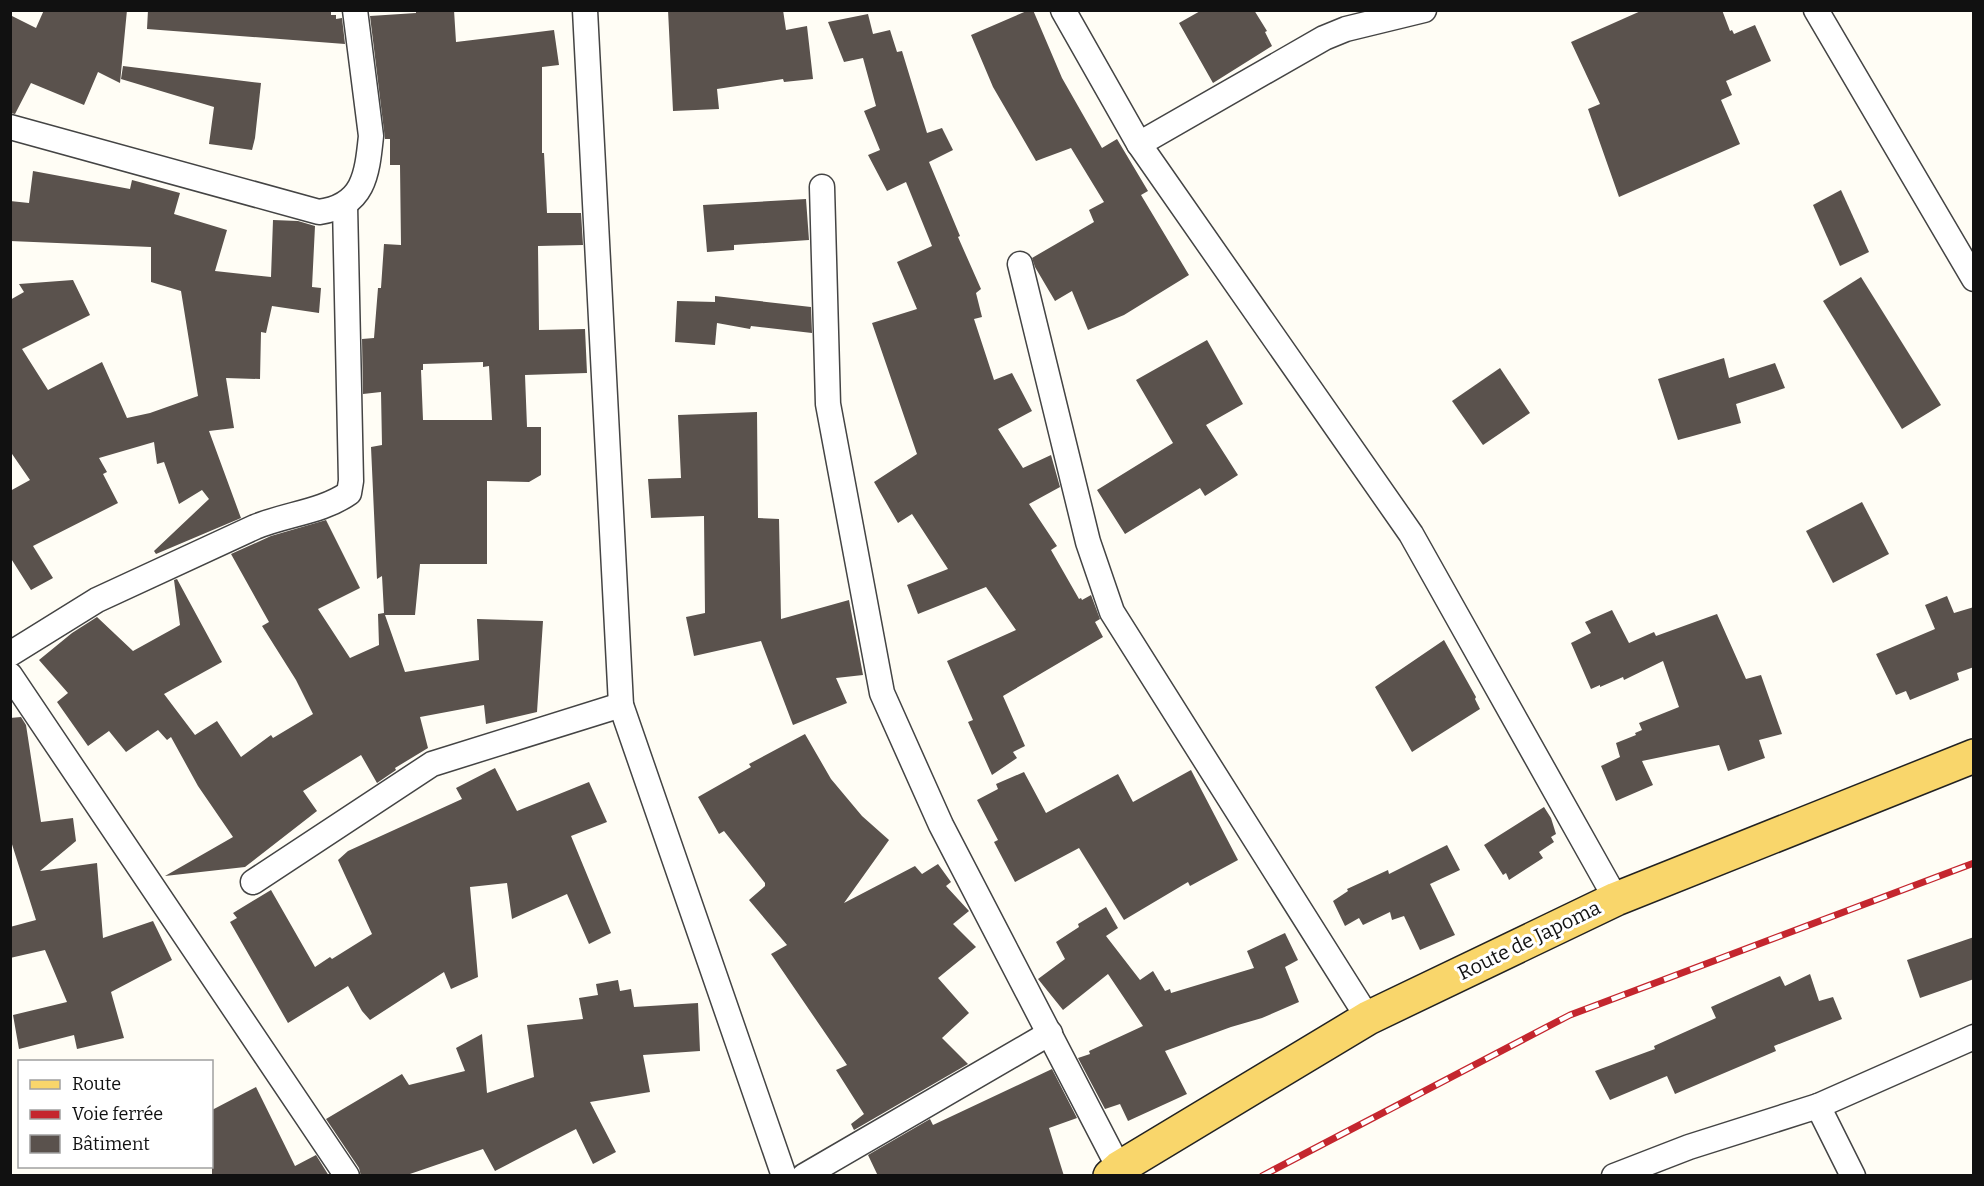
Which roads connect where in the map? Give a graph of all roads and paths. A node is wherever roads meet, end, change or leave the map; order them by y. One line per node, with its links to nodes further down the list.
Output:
1 (355, 10): 9 (street)
2 (585, 10): 14 (street)
3 (1063, 10): 7 (street)
4 (1424, 10): 7 (street)
5 (1816, 10): 11 (street)
6 (10, 127): 9 (street)
7 (1138, 144): 17 (street)
8 (822, 187): 19 (street)
9 (345, 205): 12 (street)
10 (1020, 264): 18 (street)
11 (1974, 279)
12 (10, 654)
13 (10, 675): 23 (street)
14 (621, 705): 16 (street); 24 (street)
15 (1974, 756): 17 (main road, Route de Japoma)
16 (253, 882)
17 (1616, 899): 18 (main road, Route de Japoma)
18 (1368, 1018): 22 (main road, Route de Japoma)
19 (1050, 1033): 22 (street); 25 (street)
20 (1974, 1037): 21 (street)
21 (1818, 1107): 26 (street); 27 (street)
22 (1115, 1172)
23 (347, 1176)
24 (784, 1176)
25 (804, 1176)
26 (1614, 1176)
27 (1853, 1176)

